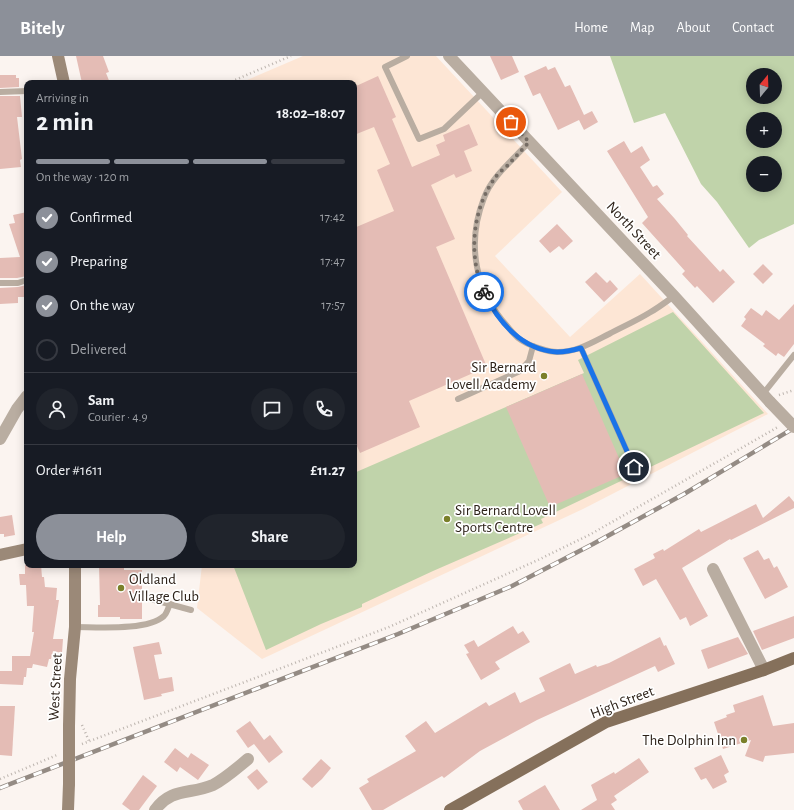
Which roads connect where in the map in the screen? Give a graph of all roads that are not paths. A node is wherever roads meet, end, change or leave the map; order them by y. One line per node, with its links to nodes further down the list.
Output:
1 (58, 56): 4 (street)
2 (406, 56): 7 (lane)
3 (449, 56): 7 (street, North Street)
4 (63, 80)
5 (24, 91): 6 (lane)
6 (0, 92)
7 (483, 92): 8 (street, North Street)
8 (529, 142): 11 (street, North Street); 12 (lane)
9 (24, 281): 10 (lane)
10 (0, 283)
11 (674, 296): 13 (lane); 15 (street, North Street)
12 (533, 346): 13 (lane); 16 (lane)
13 (581, 348): 20 (lane)
14 (794, 355): 15 (lane)
15 (766, 398): 18 (street, North Street, bridge)
16 (458, 399)
17 (24, 400): 19 (street)
18 (788, 426)
19 (0, 438)
20 (634, 467)
21 (24, 550): 22 (street)
22 (0, 555)
23 (75, 568): 28 (street, West Street)
24 (713, 568): 30 (street)
25 (147, 598): 26 (lane)
26 (170, 604): 27 (lane); 28 (lane)
27 (191, 610)
28 (75, 627): 33 (street, West Street, bridge)
29 (794, 658): 30 (main road, High Street)
30 (764, 670): 32 (main road, High Street)
31 (248, 759): 34 (street)
32 (455, 809)
33 (68, 810)
34 (155, 810)

